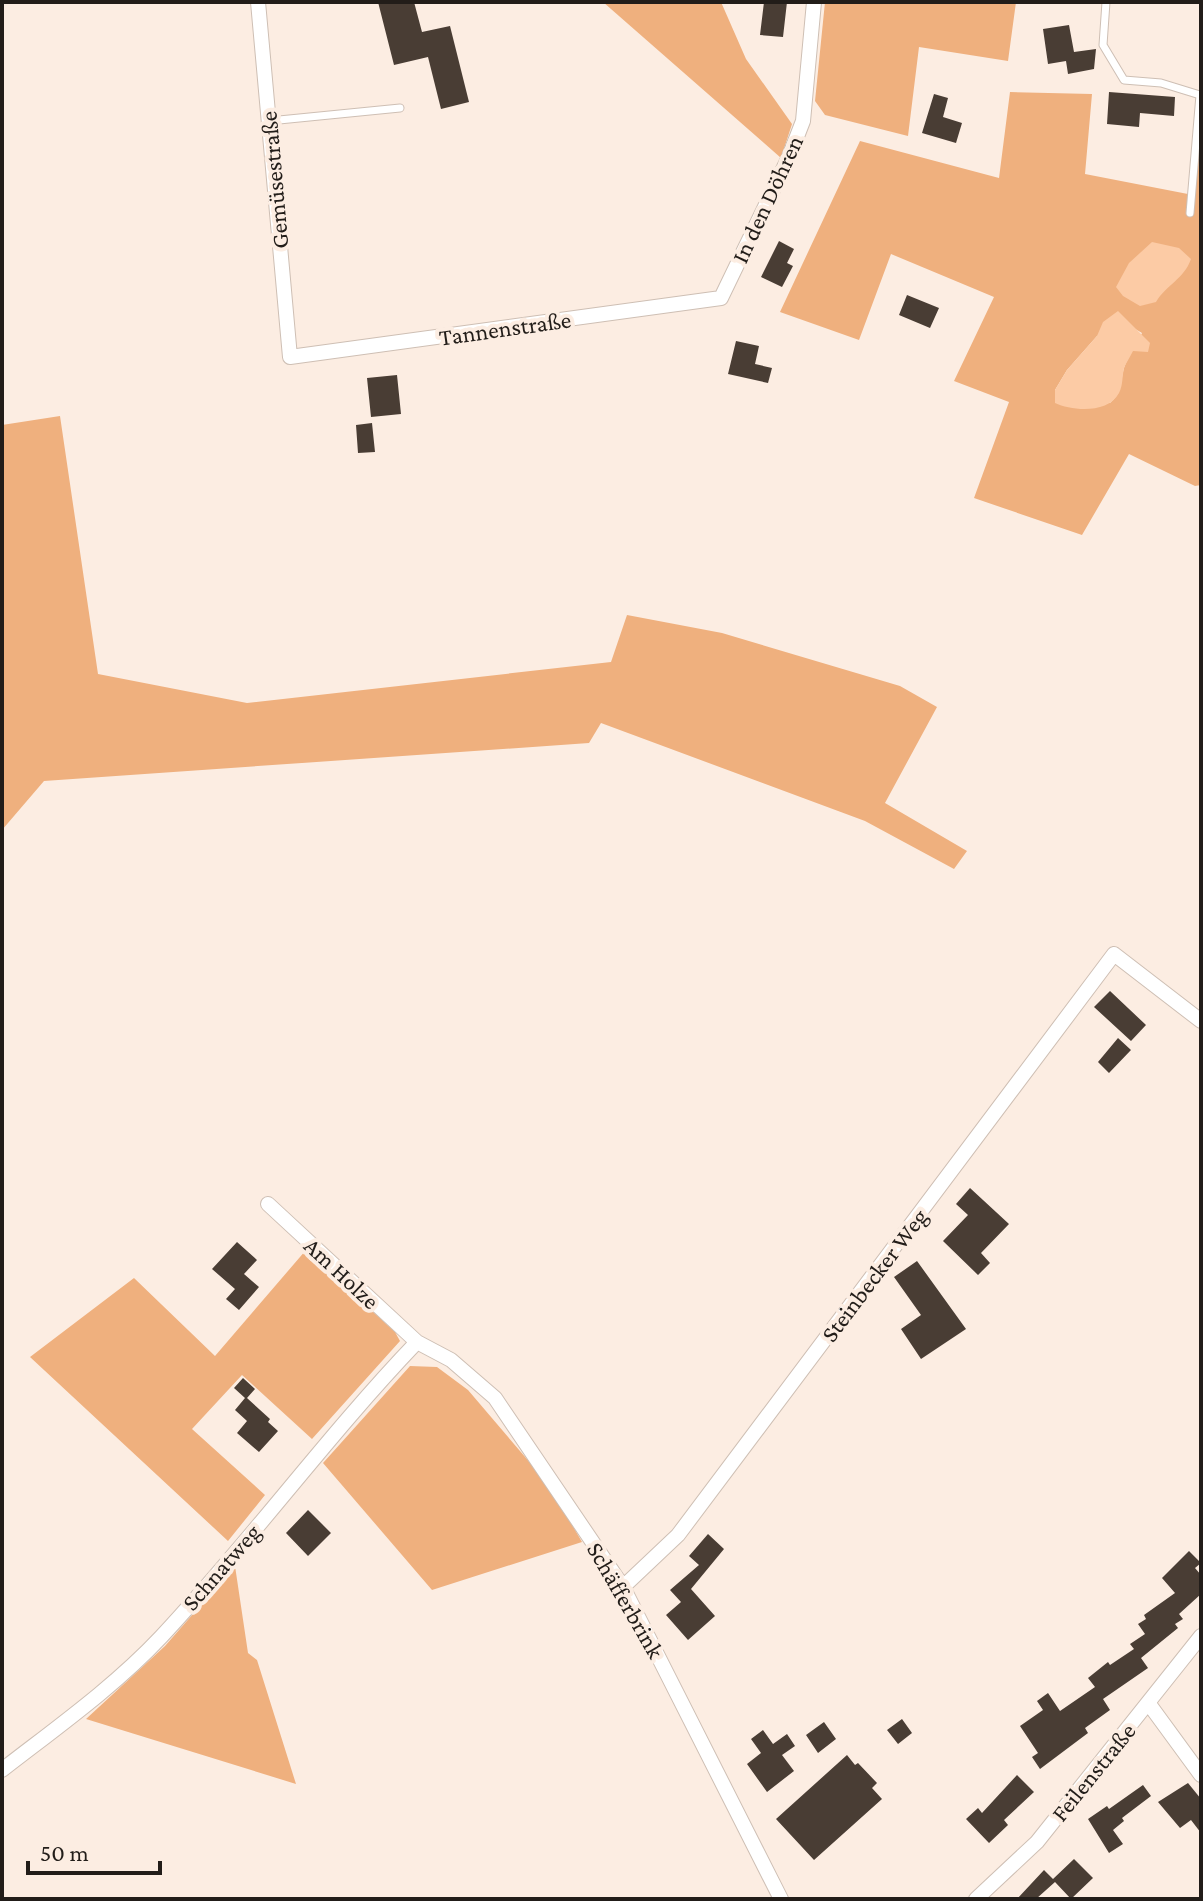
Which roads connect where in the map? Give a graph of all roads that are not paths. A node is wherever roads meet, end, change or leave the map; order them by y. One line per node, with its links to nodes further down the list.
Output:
1 (258, 2): 5 (street, Gemüsestraße)
2 (814, 2): 7 (street, In den Döhren)
3 (1106, 2): 6 (lane)
4 (400, 108): 5 (lane)
5 (269, 121): 8 (street, Gemüsestraße)
6 (1190, 213)
7 (721, 298): 8 (street, Tannenstraße)
8 (290, 357)
9 (1201, 1021): 12 (street, Steinbecker Weg)
10 (268, 1204): 11 (street, Am Holze)
11 (417, 1342): 12 (street, Schäfferbrink); 15 (street, Schnatweg)
12 (623, 1587): 17 (street, Schäfferbrink)
13 (1201, 1636): 14 (street, Feilenstraße)
14 (1149, 1704): 16 (street); 18 (street, Feilenstraße)
15 (2, 1770)
16 (1201, 1775)
17 (781, 1899)
18 (976, 1899)

